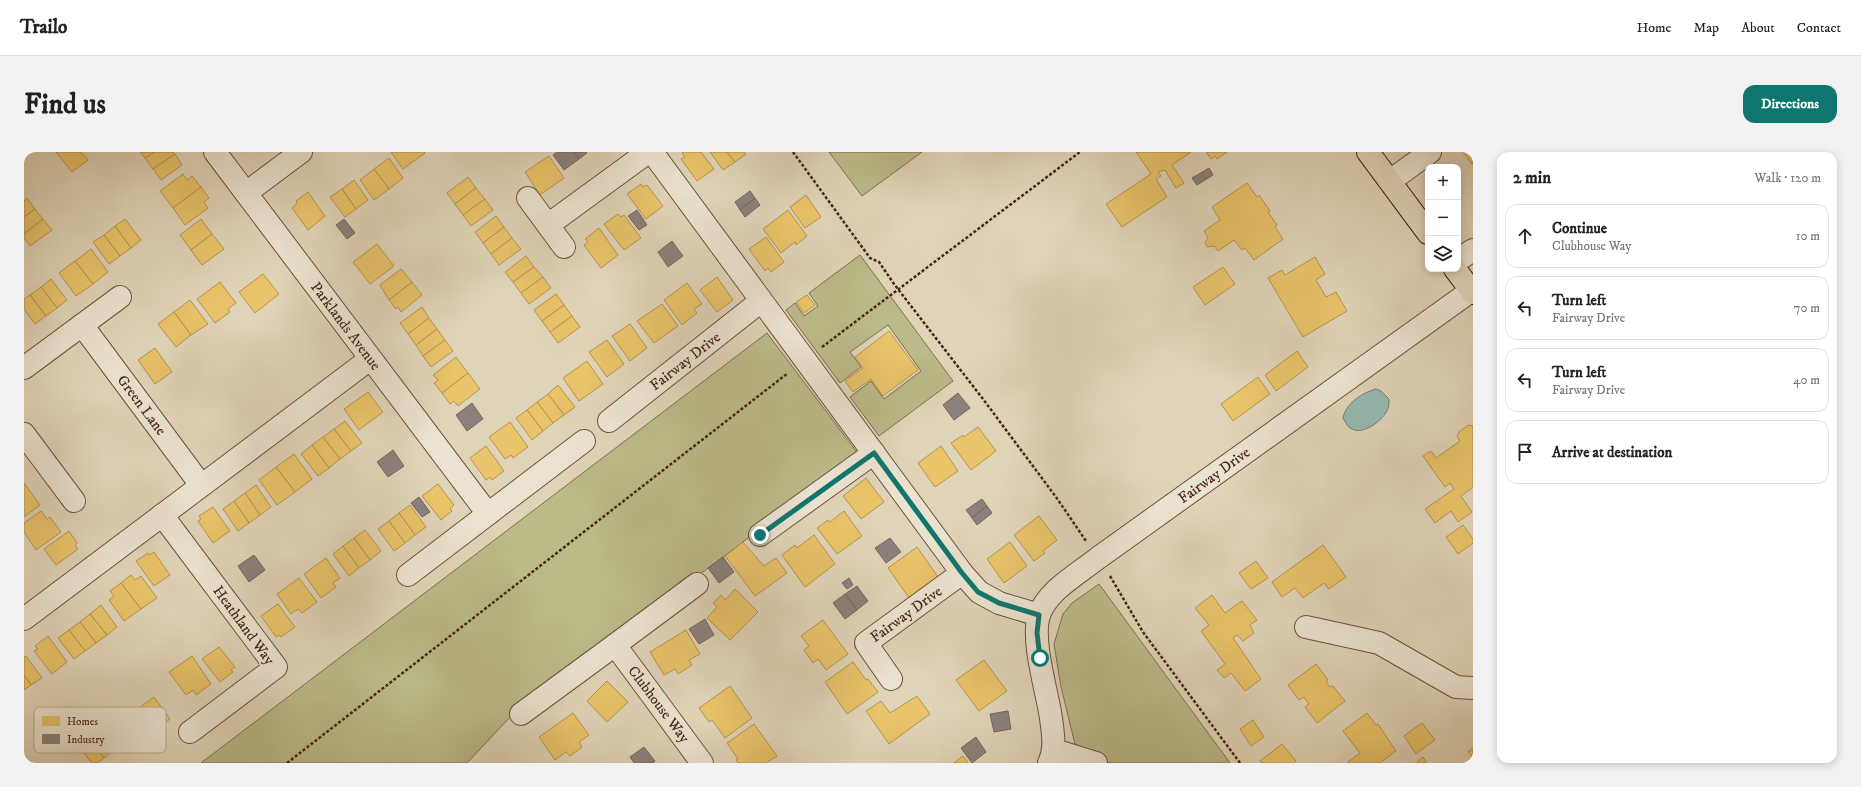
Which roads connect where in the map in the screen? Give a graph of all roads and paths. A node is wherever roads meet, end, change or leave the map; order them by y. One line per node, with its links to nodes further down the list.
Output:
1 (215, 152): 10 (street, Parklands Avenue)
2 (301, 152): 10 (street)
3 (648, 152): 12 (street)
4 (652, 152): 21 (street)
5 (793, 152): 18 (path)
6 (1080, 152): 18 (path)
7 (1368, 152): 9 (main road)
8 (1430, 152): 9 (street)
9 (1390, 181): 13 (main road)
10 (246, 193): 23 (street, Parklands Avenue)
11 (528, 198): 12 (street)
12 (548, 225): 14 (street)
13 (1425, 229)
14 (564, 247)
15 (1473, 250): 16 (street)
16 (1461, 258)
17 (1457, 272): 19 (main road)
18 (897, 289): 24 (path); 35 (path)
19 (1472, 292): 35 (street, Fairway Drive)
20 (120, 297): 22 (street)
21 (761, 301): 24 (street); 26 (street, Fairway Drive)
22 (82, 325): 25 (street); 30 (street, Green Lane)
23 (370, 358): 30 (street); 32 (street, Parklands Avenue)
24 (805, 360): 29 (street); 48 (path)
25 (24, 368)
26 (609, 421)
27 (24, 434): 31 (street)
28 (584, 440): 32 (street)
29 (874, 453): 34 (street); 36 (street)
30 (202, 486): 33 (street)
31 (74, 501)
32 (488, 514): 37 (street)
33 (162, 515): 40 (street); 46 (street, Heathland Way)
34 (760, 535)
35 (1098, 558): 39 (street, Fairway Drive); 51 (path)
36 (962, 573): 39 (street); 43 (street, Fairway Drive)
37 (408, 575)
38 (697, 584): 42 (street)
39 (1039, 615): 47 (street)
40 (24, 619)
41 (1306, 627): 44 (street)
42 (615, 645): 45 (street); 49 (street, Clubhouse Way)
43 (891, 679)
44 (1473, 688)
45 (521, 714)
46 (190, 732)
47 (1052, 757): 50 (street)
48 (287, 763)
49 (702, 763)
50 (1096, 763)
51 (1240, 763)

